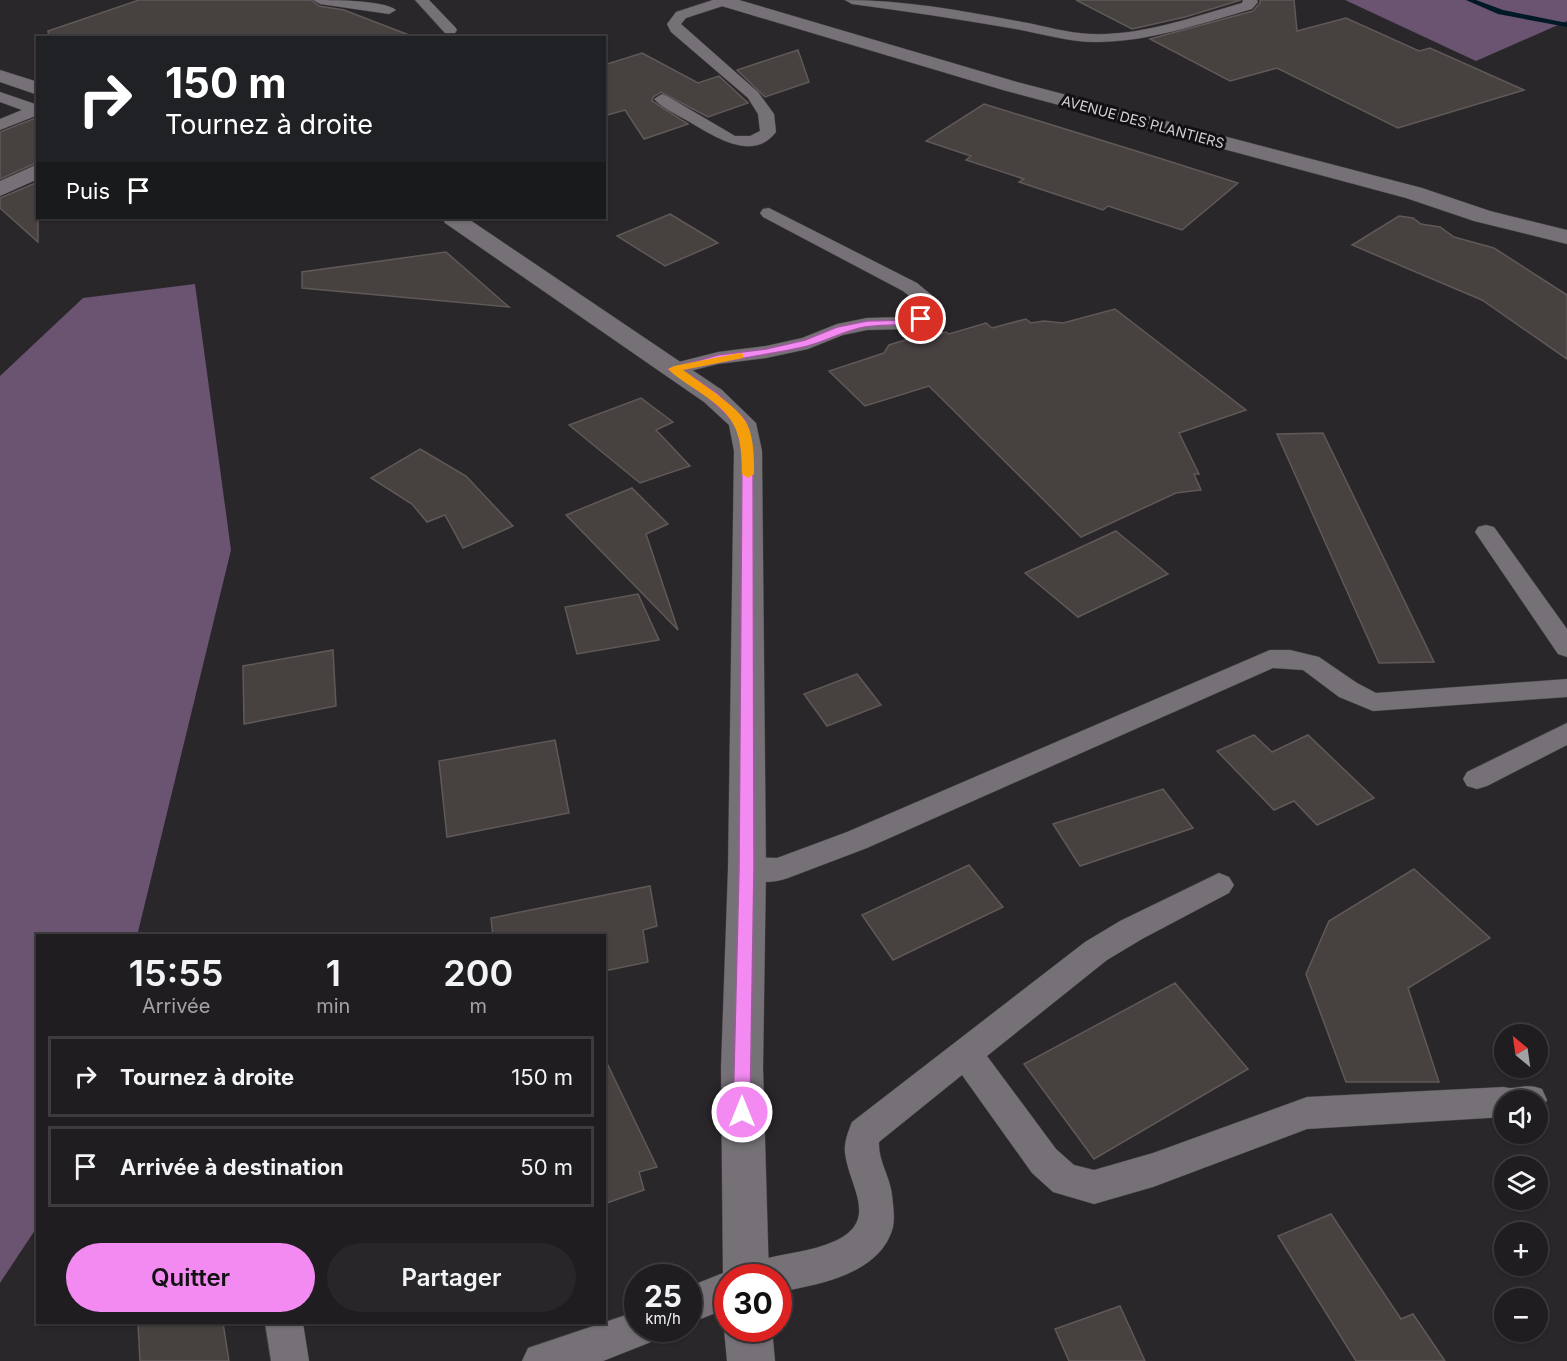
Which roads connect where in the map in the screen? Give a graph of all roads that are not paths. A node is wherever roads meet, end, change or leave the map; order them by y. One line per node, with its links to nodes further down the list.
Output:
1 (320, 0): 6 (lane)
2 (422, 0): 7 (lane)
3 (724, 0): 11 (lane); 18 (street, AVENUE DES PLANTIERS)
4 (852, 0): 5 (lane)
5 (1250, 0)
6 (389, 10)
7 (450, 30)
8 (0, 76): 9 (street)
9 (36, 88)
10 (0, 97): 12 (lane)
11 (662, 99)
12 (36, 110): 13 (lane)
13 (0, 125)
14 (36, 171): 15 (street)
15 (0, 190)
16 (769, 213): 19 (lane)
17 (454, 219): 19 (street)
18 (1567, 237)
19 (674, 369): 25 (street)
20 (1486, 532): 21 (lane)
21 (1567, 648)
22 (1567, 688): 25 (lane)
23 (1567, 733): 24 (lane)
24 (1477, 779)
25 (747, 869): 29 (street)
26 (1219, 885): 27 (lane)
27 (966, 1054): 28 (lane); 30 (lane)
28 (1494, 1103)
29 (746, 1264)
30 (792, 1271)
31 (284, 1324): 34 (lane)
32 (624, 1335): 35 (lane)
33 (749, 1342): 36 (street)
34 (290, 1361)
35 (541, 1361)
36 (751, 1361)

